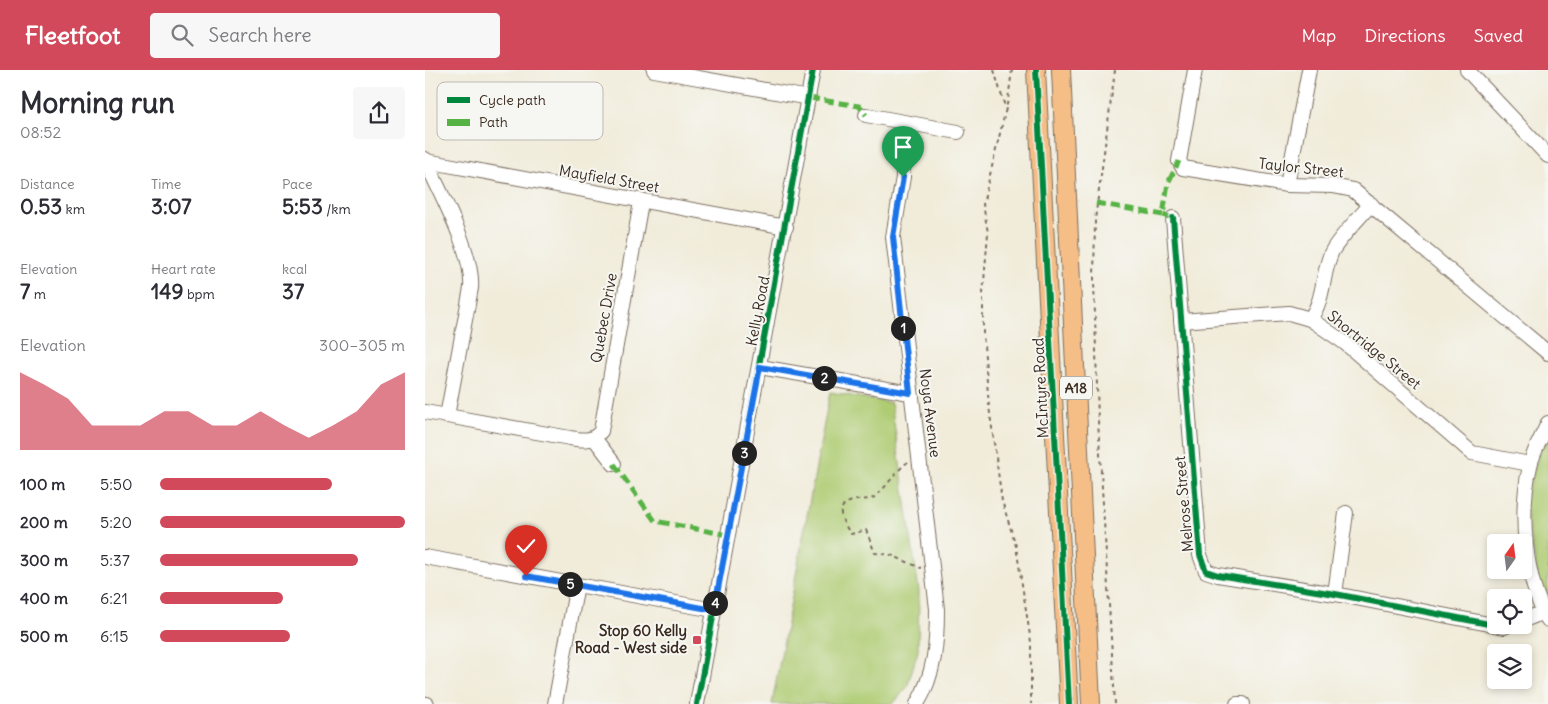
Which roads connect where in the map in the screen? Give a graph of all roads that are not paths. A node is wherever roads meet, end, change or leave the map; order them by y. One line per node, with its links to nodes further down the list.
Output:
1 (654, 70): 7 (street)
2 (813, 70): 9 (street, Kelly Road)
3 (1195, 70): 15 (street, Taylor Street)
4 (1309, 70): 15 (street)
5 (1467, 70): 13 (street)
6 (1062, 71): 43 (main road, A18)
7 (684, 73): 9 (street)
8 (1038, 75): 42 (main road, McIntyre Road / A18)
9 (809, 98): 19 (street, Kelly Road)
10 (866, 115): 11 (street)
11 (908, 123): 12 (street); 24 (street, Noya Avenue)
12 (958, 132)
13 (1548, 156)
14 (425, 160): 16 (street, Mayfield Street); 26 (street)
15 (1287, 184): 17 (street, Taylor Street)
16 (641, 202): 19 (street, Mayfield Street); 28 (street, Quebec Drive)
17 (1371, 204): 20 (street); 22 (street, Taylor Street)
18 (1173, 218): 21 (street, Melrose Street)
19 (786, 227): 23 (street, Kelly Road)
20 (1310, 319): 21 (street, Shortridge Street); 30 (street, Shortridge Street)
21 (1181, 321): 34 (street, Melrose Street)
22 (1548, 353)
23 (760, 367): 24 (street); 35 (street, Kelly Road)
24 (910, 393): 41 (street, Noya Avenue)
25 (425, 412): 26 (street)
26 (447, 416): 28 (street)
27 (1548, 423): 30 (street)
28 (595, 438): 29 (street)
29 (614, 464)
30 (1530, 464): 36 (street)
31 (1346, 513): 34 (street)
32 (425, 557): 33 (street)
33 (577, 585): 35 (street); 39 (street)
34 (1335, 594): 38 (street, Melrose Street)
35 (714, 610): 40 (street, Kelly Road)
36 (1546, 616): 37 (street)
37 (1532, 619)
38 (1487, 624)
39 (555, 704)
40 (697, 704)
41 (917, 704)
42 (1069, 704)
43 (1091, 704)
44 (1237, 704): 45 (street)
45 (1243, 704)

